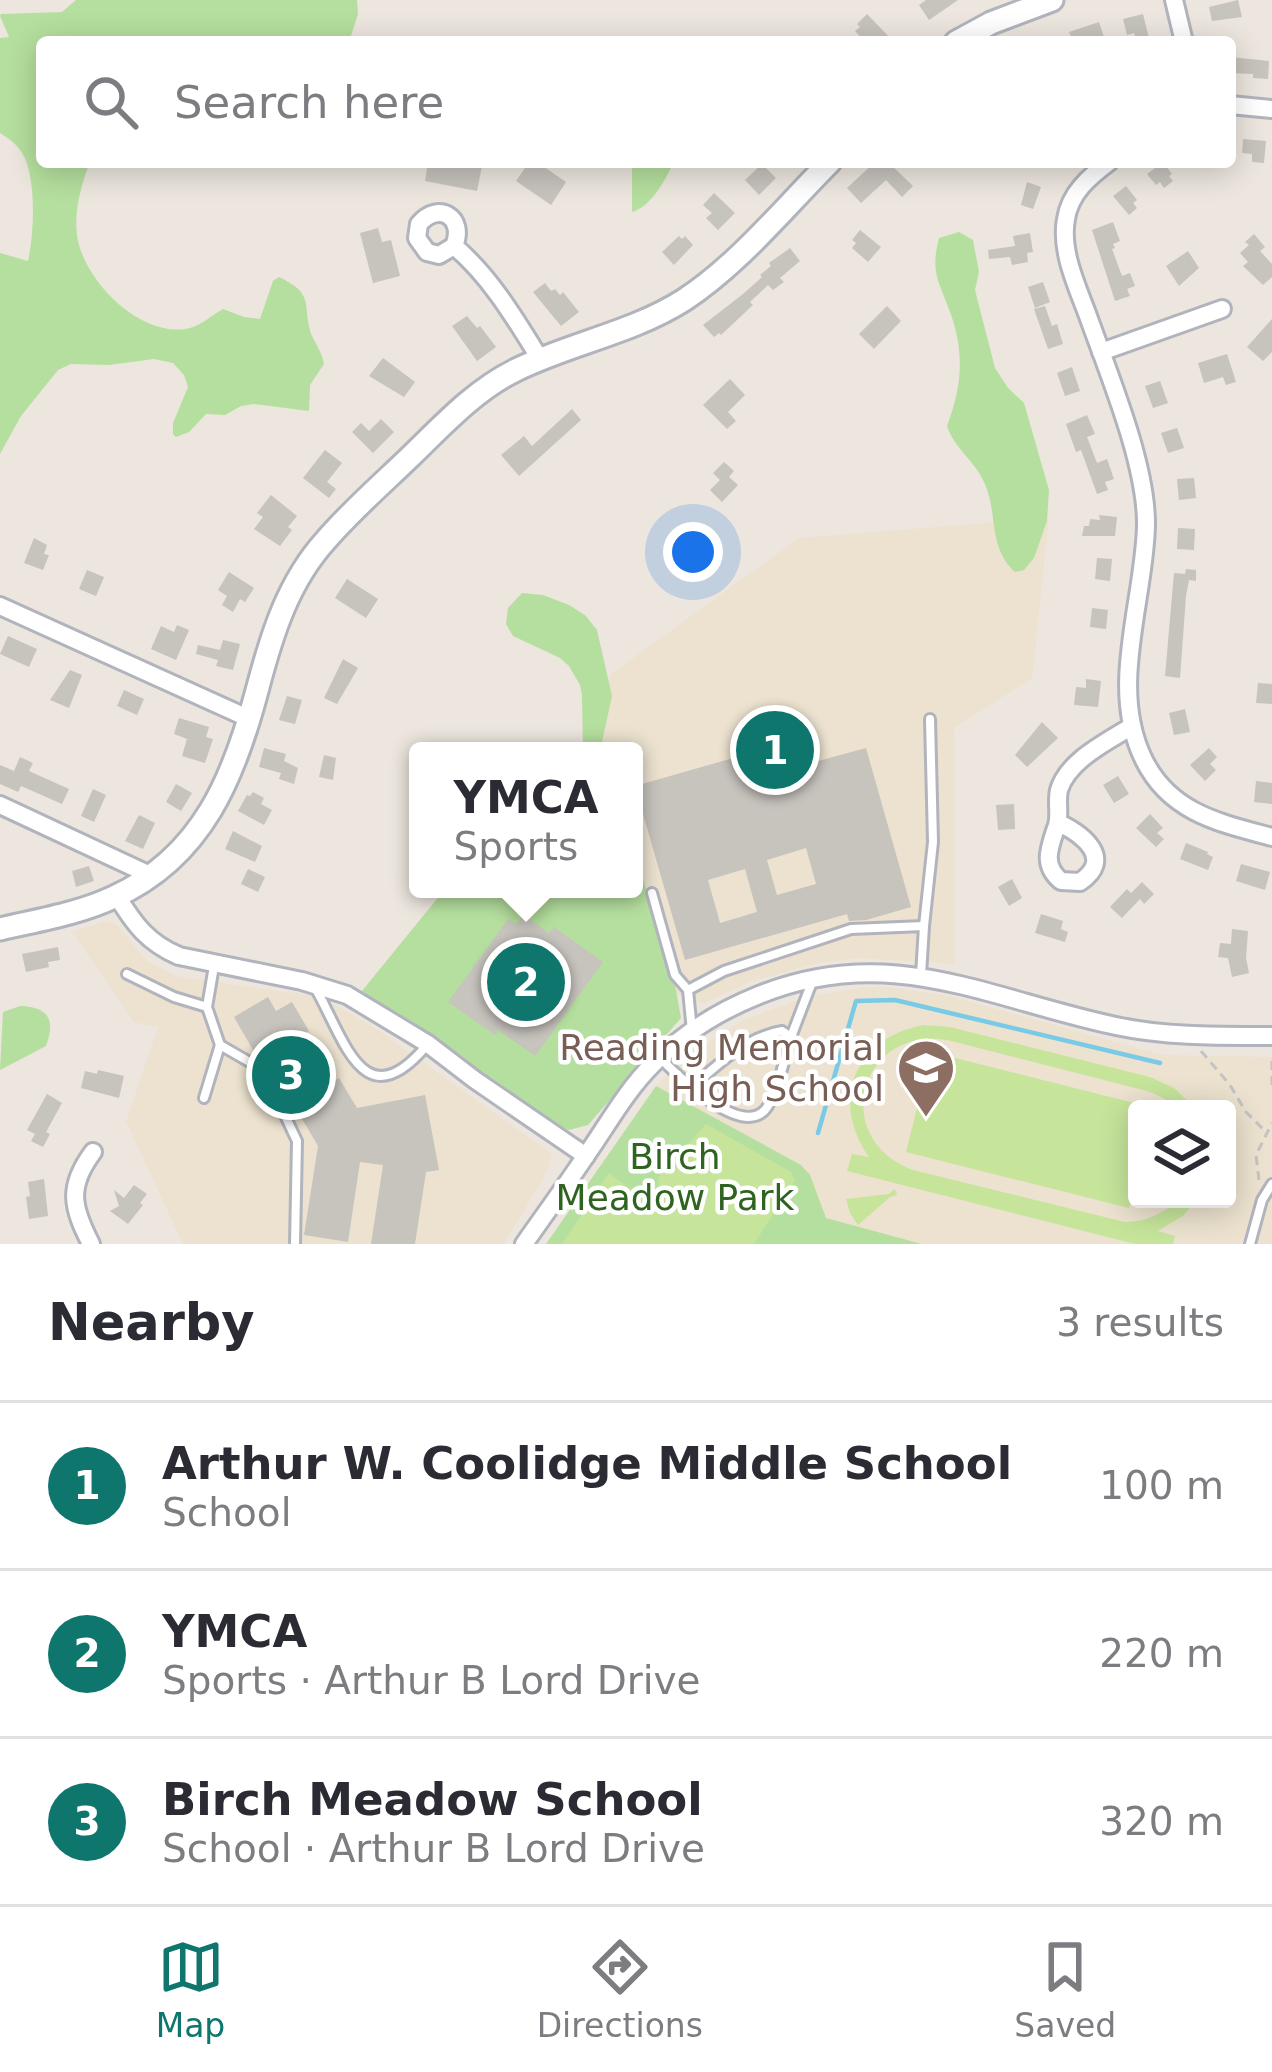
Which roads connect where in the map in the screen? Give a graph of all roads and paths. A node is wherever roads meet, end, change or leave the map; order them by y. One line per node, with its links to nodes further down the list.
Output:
1 (1052, 0): 3 (street)
2 (1174, 0): 4 (street)
3 (966, 36)
4 (1183, 36)
5 (1236, 106): 6 (street)
6 (1272, 109)
7 (824, 168): 12 (street)
8 (1102, 168): 11 (street)
9 (454, 246): 12 (street)
10 (1222, 309): 11 (street)
11 (1101, 352): 16 (street)
12 (540, 359): 14 (street)
13 (0, 606): 14 (street)
14 (250, 719): 20 (street)
15 (930, 719): 23 (lane)
16 (1132, 726): 18 (street); 19 (street)
17 (0, 805): 20 (street)
18 (1059, 824)
19 (1272, 837)
20 (152, 876): 22 (street)
21 (652, 893): 30 (lane)
22 (117, 896): 24 (street); 25 (street)
23 (925, 926): 27 (lane); 30 (lane)
24 (0, 929)
25 (214, 965): 29 (street); 31 (lane)
26 (127, 974): 31 (lane)
27 (920, 976): 28 (street); 33 (street)
28 (814, 978): 32 (street); 34 (lane)
29 (313, 984): 35 (street); 35 (lane)
30 (688, 990): 32 (lane)
31 (206, 1007): 36 (lane)
32 (692, 1031): 38 (street)
33 (1272, 1036)
34 (791, 1037): 41 (lane); 41 (lane)
35 (428, 1044): 46 (street)
36 (220, 1046): 42 (lane); 49 (lane)
37 (1201, 1050): 44 (path)
38 (659, 1057): 41 (lane); 46 (street)
39 (1272, 1061): 40 (path)
40 (1272, 1085)
41 (691, 1088)
42 (204, 1098)
43 (1272, 1123): 44 (path)
44 (1267, 1133): 47 (path)
45 (93, 1152): 48 (street)
46 (586, 1156): 50 (street)
47 (1270, 1187): 51 (lane)
48 (91, 1244)
49 (295, 1244)
50 (524, 1244)
51 (1250, 1244)

